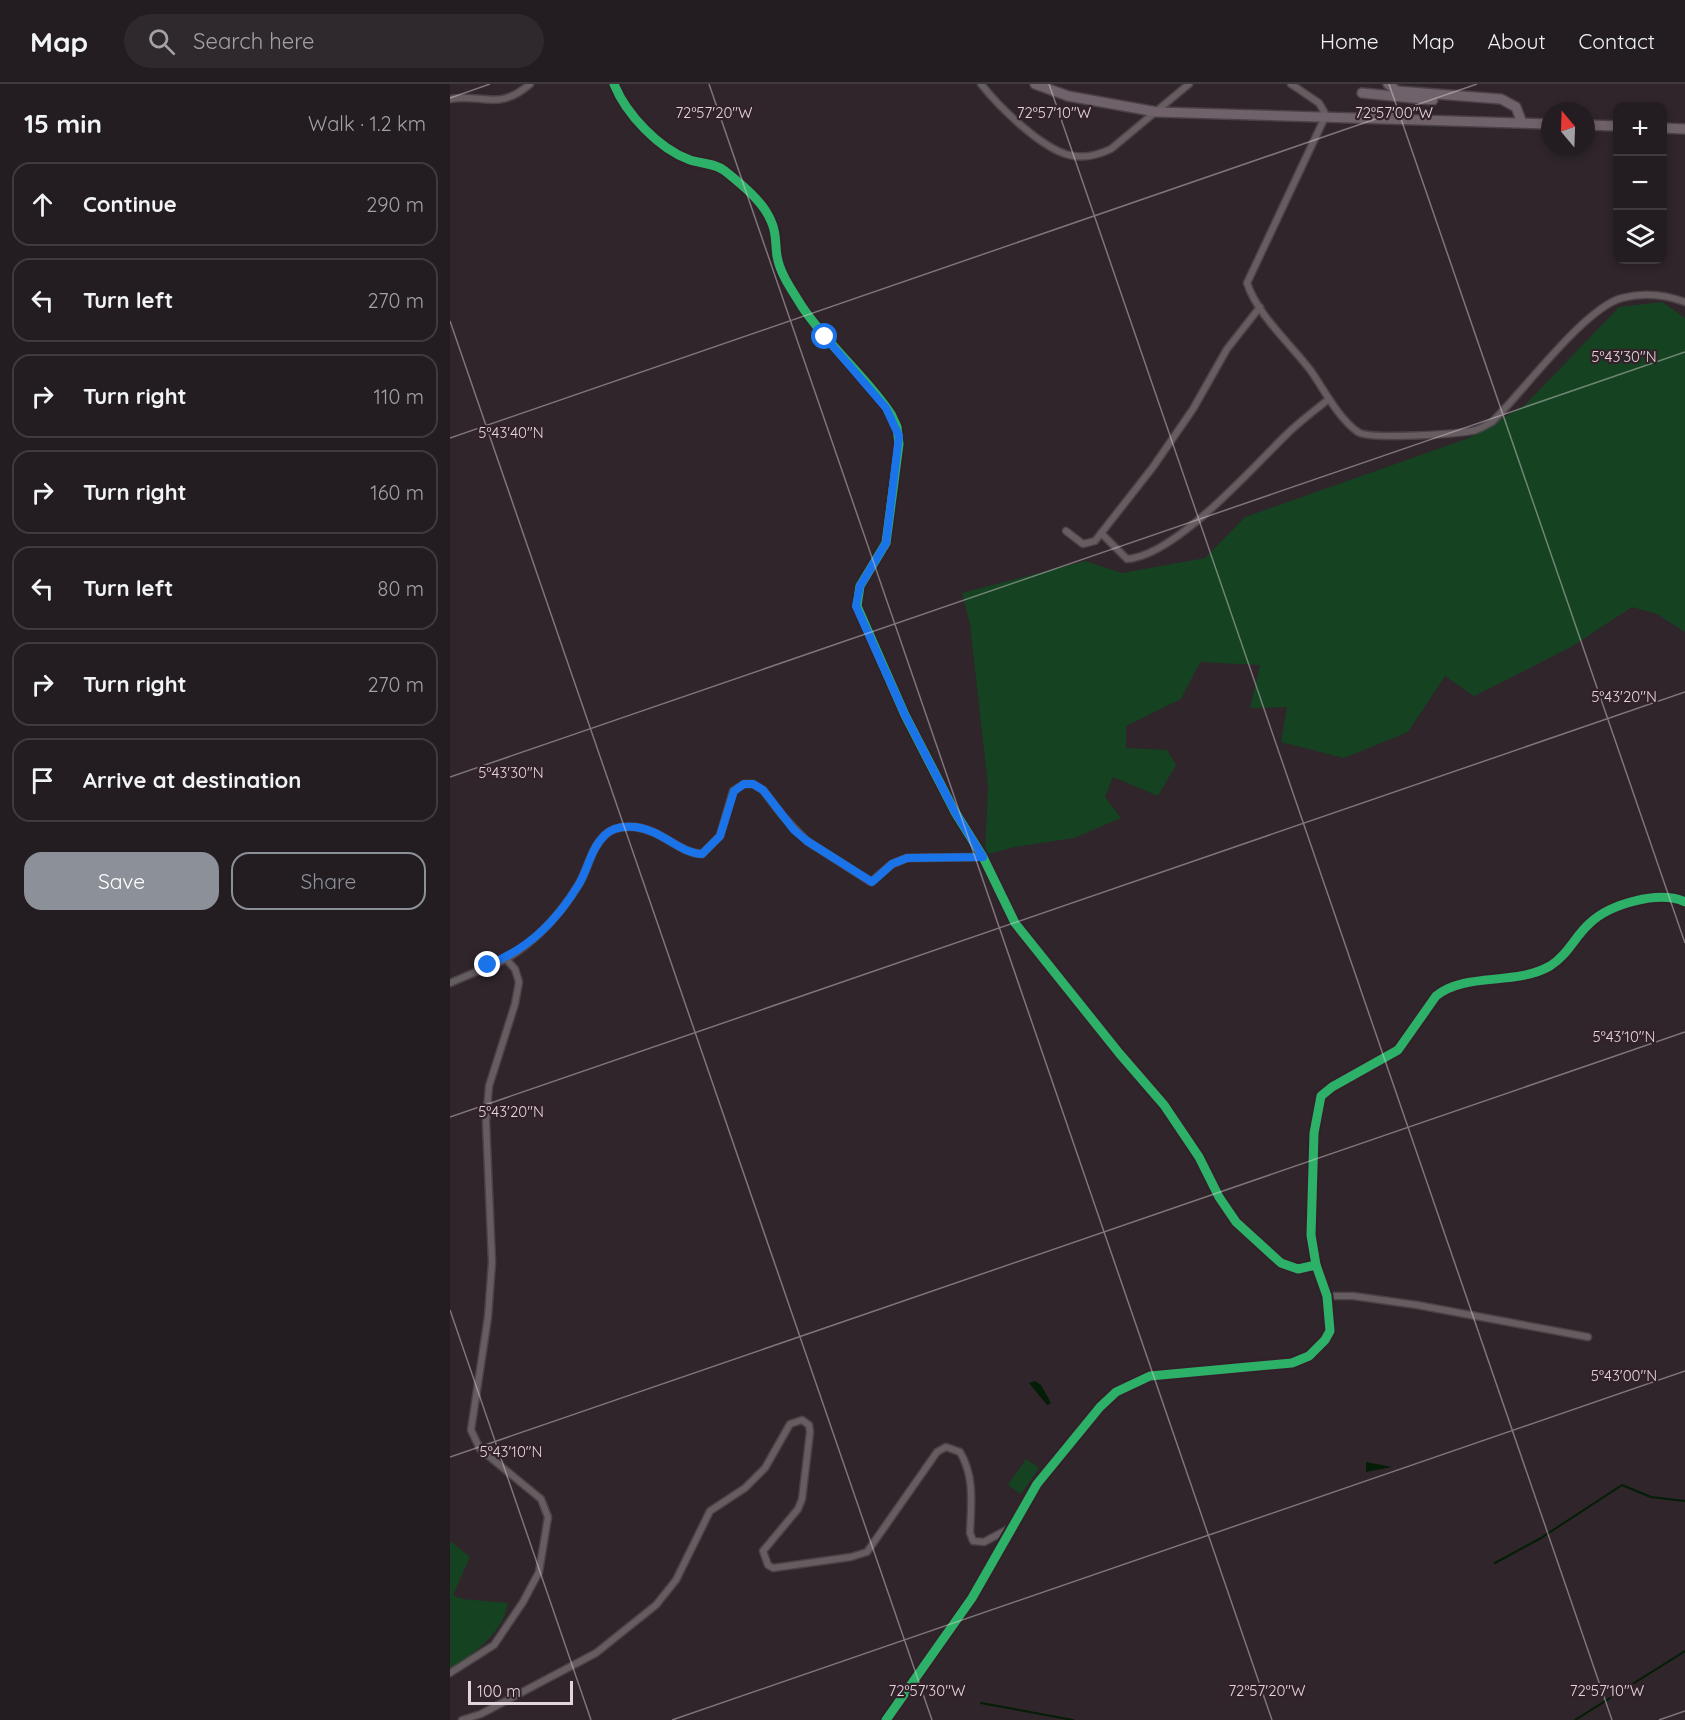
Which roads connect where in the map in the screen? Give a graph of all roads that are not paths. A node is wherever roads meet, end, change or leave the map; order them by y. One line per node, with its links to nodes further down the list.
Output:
1 (530, 84): 9 (street)
2 (614, 84): 24 (street)
3 (981, 84): 11 (street)
4 (1035, 84): 11 (main road)
5 (1189, 84): 11 (street)
6 (1291, 84): 12 (street)
7 (1388, 84): 10 (main road)
8 (1362, 93): 10 (main road)
9 (450, 99)
10 (1501, 99): 13 (main road)
11 (1157, 112): 12 (main road)
12 (1326, 116): 13 (main road); 20 (street)
13 (1522, 123): 14 (main road)
14 (1541, 124)
15 (1595, 125): 16 (main road)
16 (1613, 126)
17 (1667, 128): 18 (main road)
18 (1685, 129)
19 (1685, 302): 21 (street)
20 (1260, 307): 21 (street); 23 (street)
21 (1329, 399): 23 (street)
22 (1066, 531): 23 (street)
23 (1101, 533)
24 (983, 857): 26 (street); 28 (street)
25 (1685, 902): 28 (street)
26 (506, 959): 27 (street); 32 (street)
27 (450, 983)
28 (1317, 1265): 29 (street)
29 (1327, 1296): 30 (street); 31 (street)
30 (1588, 1338)
31 (1013, 1527): 33 (street); 34 (street)
32 (450, 1673)
33 (462, 1720)
34 (886, 1720)

